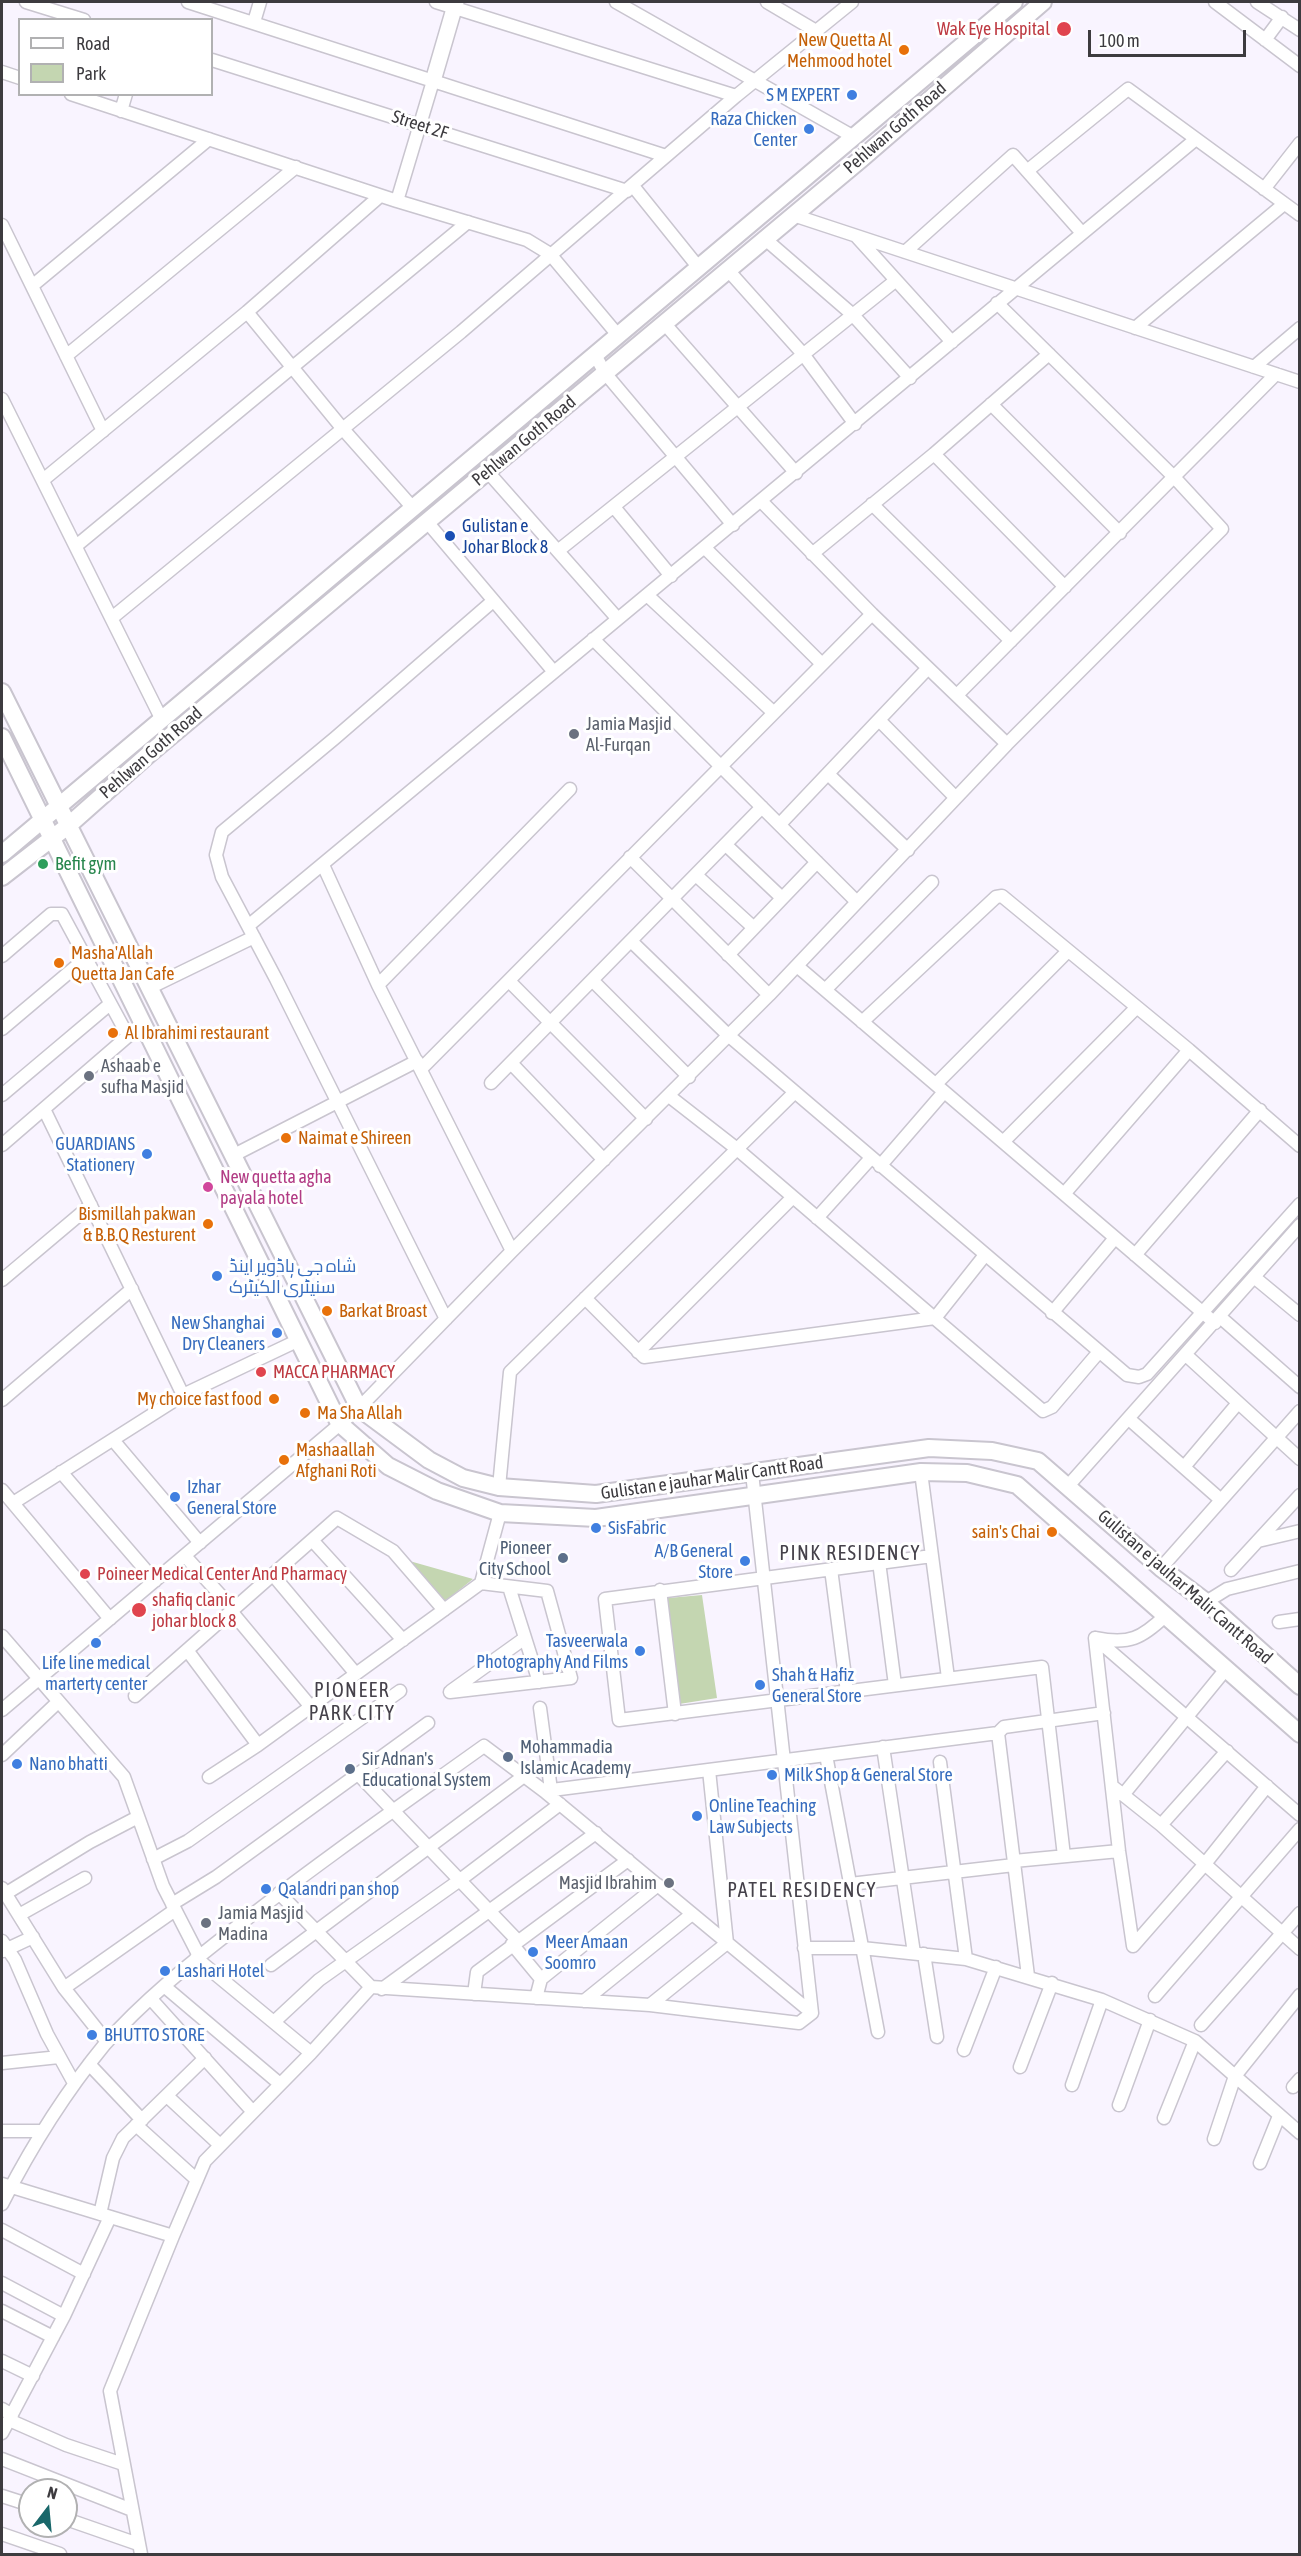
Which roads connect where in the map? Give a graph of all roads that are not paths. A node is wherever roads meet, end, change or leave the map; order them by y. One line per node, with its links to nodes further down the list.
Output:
1 (26, 2): 14 (street)
2 (188, 2): 15 (street)
3 (260, 2): 15 (street)
4 (436, 2): 12 (street)
5 (619, 2): 24 (street)
6 (768, 2): 17 (street)
7 (852, 2): 17 (street)
8 (1014, 2): 30 (main road, Pehlwan Goth Road)
9 (1043, 2): 42 (main road, Pehlwan Goth Road)
10 (1215, 2): 18 (street)
11 (1257, 2): 13 (street)
12 (455, 5): 23 (street); 27 (street)
13 (1281, 17): 16 (street); 18 (street)
14 (78, 18)
15 (254, 22): 23 (street)
16 (1299, 30)
17 (816, 31): 24 (street)
18 (1265, 40): 20 (street)
19 (213, 60): 29 (street, Street 2F)
20 (1299, 66)
21 (2, 72): 22 (street)
22 (18, 77)
23 (433, 81): 29 (street); 34 (street)
24 (755, 82): 27 (street); 30 (street)
25 (76, 96): 28 (street)
26 (125, 96): 28 (street)
27 (736, 96): 34 (street)
28 (121, 111): 31 (street)
29 (421, 125): 37 (street, Street 2F); 40 (street)
30 (854, 137): 51 (main road, Pehlwan Goth Road)
31 (209, 139): 35 (street); 54 (street)
32 (1196, 139): 36 (street); 38 (street); 46 (street)
33 (1299, 143): 38 (street)
34 (666, 156): 37 (street)
35 (296, 167): 39 (street); 67 (street)
36 (1027, 171): 46 (street); 49 (street)
37 (630, 189): 50 (street); 51 (street)
38 (1264, 189): 41 (street)
39 (380, 196): 40 (street); 57 (street)
40 (397, 201): 44 (street)
41 (1284, 204): 43 (street); 60 (street)
42 (793, 215): 47 (street); 48 (main road, Pehlwan Goth Road)
43 (1299, 215)
44 (468, 222): 50 (street); 69 (street)
45 (2, 225): 54 (street)
46 (1082, 233): 55 (street)
47 (855, 236): 49 (street); 53 (street)
48 (764, 238): 52 (main road, Pehlwan Goth Road); 58 (street)
49 (905, 252): 55 (street)
50 (550, 254): 62 (street); 78 (street)
51 (699, 268): 62 (main road, Pehlwan Goth Road)
52 (728, 269): 59 (main road, Pehlwan Goth Road); 64 (street)
53 (895, 281): 58 (street); 63 (street)
54 (32, 286): 67 (street)
55 (1014, 288): 56 (street); 60 (street)
56 (997, 303): 63 (street); 65 (street)
57 (247, 312): 69 (street); 79 (street)
58 (853, 315): 64 (street); 72 (street)
59 (664, 323): 70 (main road, Pehlwan Goth Road); 76 (street)
60 (1135, 327): 68 (street)
61 (1299, 328): 68 (street)
62 (617, 334): 66 (main road, Pehlwan Goth Road)
63 (952, 342): 72 (street)
64 (803, 354): 76 (street); 77 (street)
65 (1049, 354): 75 (street); 84 (street)
66 (595, 355): 70 (street); 89 (main road, Pehlwan Goth Road)
67 (66, 356): 79 (street)
68 (1254, 367): 71 (street)
69 (293, 369): 78 (street); 93 (street)
70 (605, 373): 81 (street); 82 (main road, Pehlwan Goth Road)
71 (1276, 374): 73 (street); 84 (street)
72 (910, 378): 77 (street)
73 (1299, 382)
74 (2, 399): 85 (street)
75 (991, 404): 80 (street); 92 (street)
76 (739, 406): 81 (street); 83 (street)
77 (855, 424): 83 (street)
78 (342, 428): 89 (street); 102 (street)
79 (102, 431): 85 (street)
80 (934, 454): 87 (street); 98 (street)
81 (676, 457): 88 (street); 91 (street)
82 (488, 472): 90 (main road, Pehlwan Goth Road); 95 (street)
83 (796, 473): 86 (street)
84 (1174, 477): 92 (street); 115 (street)
85 (43, 480): 93 (street)
86 (762, 502): 91 (street); 96 (street)
87 (872, 504): 96 (street); 105 (street)
88 (614, 507): 95 (street); 97 (street)
89 (412, 508): 112 (main road, Pehlwan Goth Road)
90 (428, 523): 100 (street); 124 (main road, Pehlwan Goth Road)
91 (733, 525): 94 (street)
92 (1120, 533): 98 (street)
93 (76, 546): 102 (street)
94 (705, 548): 97 (street); 106 (street)
95 (559, 550): 103 (street)
96 (812, 554): 101 (street)
97 (671, 576): 99 (street)
98 (1065, 587): 105 (street)
99 (647, 595): 103 (street); 111 (street)
100 (493, 601): 108 (street); 139 (street)
101 (872, 614): 106 (street); 107 (street)
102 (113, 618): 112 (street)
103 (617, 618): 104 (street)
104 (594, 639): 108 (street); 116 (street)
105 (1011, 641): 110 (street)
106 (822, 664): 111 (street)
107 (928, 668): 110 (street); 113 (street)
108 (554, 672): 131 (street)
109 (2, 692): 120 (main road, Gulistan e jauhar Malir Cantt Road)
110 (957, 695): 115 (street)
111 (774, 713): 116 (street)
112 (162, 720): 120 (main road, Pehlwan Goth Road)
113 (879, 720): 117 (street); 119 (street)
114 (2, 737): 122 (main road, Gulistan e jauhar Malir Cantt Road)
115 (1007, 744): 119 (street)
116 (721, 766): 121 (street); 129 (street)
117 (828, 774): 123 (street); 127 (street)
118 (570, 789): 148 (street)
119 (956, 798): 127 (street)
120 (59, 807): 122 (main road, Pehlwan Goth Road); 124 (main road, Gulistan e jauhar Malir Cantt Road)
121 (762, 807): 123 (street); 126 (street)
122 (42, 820): 125 (main road, Gulistan e jauhar Malir Cantt Road); 128 (main road, Pehlwan Goth Road)
123 (780, 824): 130 (street)
124 (69, 825): 125 (main road, Pehlwan Goth Road); 149 (main road, Gulistan e jauhar Malir Cantt Road)
125 (51, 838): 133 (main road, Pehlwan Goth Road); 156 (main road, Gulistan e jauhar Malir Cantt Road)
126 (726, 845): 132 (street); 135 (street)
127 (908, 850): 137 (street)
128 (2, 854)
129 (630, 858): 136 (street); 146 (street)
130 (817, 862): 135 (street); 137 (street)
131 (323, 866): 139 (street); 148 (street)
132 (697, 876): 136 (street); 138 (street)
133 (2, 877)
134 (932, 882): 150 (street)
135 (782, 898): 138 (street)
136 (673, 900): 140 (street); 142 (street)
137 (857, 902): 145 (street)
138 (754, 928): 142 (street)
139 (251, 932): 149 (street); 169 (street)
140 (631, 941): 147 (street); 158 (street)
141 (1068, 951): 153 (street); 155 (street); 165 (street)
142 (728, 955): 151 (street)
143 (2, 956): 144 (street)
144 (86, 958): 152 (street); 157 (street)
145 (797, 966): 150 (street); 151 (street)
146 (509, 981): 154 (street); 162 (street)
147 (592, 981): 154 (street); 163 (street)
148 (378, 985): 162 (street)
149 (148, 988): 177 (main road, Gulistan e jauhar Malir Cantt Road)
150 (825, 990): 155 (street)
151 (769, 995): 158 (street)
152 (110, 1004): 159 (street); 167 (street)
153 (1136, 1008): 160 (street); 173 (street)
154 (551, 1022): 161 (street); 172 (street)
155 (862, 1022): 165 (street)
156 (142, 1024): 159 (street); 200 (main road, Gulistan e jauhar Malir Cantt Road)
157 (2, 1029)
158 (728, 1035): 163 (street); 166 (street)
159 (128, 1036): 170 (street)
160 (1189, 1050): 171 (street); 180 (street)
161 (511, 1063): 164 (street); 178 (street)
162 (419, 1065): 169 (street); 187 (street)
163 (688, 1077): 168 (street)
164 (491, 1083)
165 (940, 1088): 173 (street); 179 (street)
166 (795, 1092): 176 (street); 179 (street)
167 (2, 1095)
168 (669, 1096): 172 (street); 176 (street)
169 (338, 1102): 177 (street); 198 (street)
170 (44, 1109): 174 (street); 183 (street)
171 (1260, 1110): 175 (street); 189 (street)
172 (646, 1119): 178 (street)
173 (1003, 1142): 180 (street)
174 (2, 1145)
175 (1299, 1146)
176 (737, 1149): 181 (street); 193 (street)
177 (234, 1155): 208 (main road, Gulistan e jauhar Malir Cantt Road)
178 (604, 1160): 187 (street)
179 (876, 1162): 184 (street); 188 (street)
180 (1064, 1194): 186 (street)
181 (793, 1197): 184 (street); 201 (street)
182 (1299, 1204): 195 (street)
183 (91, 1205): 191 (street); 192 (street)
184 (818, 1218): 197 (street)
185 (1297, 1233): 190 (street)
186 (1115, 1238): 189 (street); 194 (street)
187 (512, 1251): 198 (street)
188 (984, 1255): 194 (street); 197 (street)
189 (1135, 1255): 195 (street)
190 (1254, 1276): 196 (street); 199 (street)
191 (2, 1280)
192 (132, 1289): 205 (street); 206 (street)
193 (585, 1298): 201 (street); 220 (street)
194 (1052, 1313): 202 (street)
195 (1203, 1313): 199 (street); 202 (street)
196 (1299, 1315)
197 (935, 1318): 201 (street); 202 (street)
198 (446, 1319): 208 (street)
199 (1217, 1319): 203 (street); 204 (street)
200 (299, 1340): 205 (street); 211 (main road, Gulistan e jauhar Malir Cantt Road)
201 (638, 1352)
202 (1098, 1353)
203 (1186, 1355): 207 (street); 210 (street)
204 (1299, 1387)
205 (183, 1395): 213 (street)
206 (2, 1400)
207 (1238, 1403): 212 (street); 215 (street)
208 (358, 1408): 211 (street); 220 (main road, Gulistan e jauhar Malir Cantt Road)
209 (1299, 1411): 212 (street)
210 (1129, 1419): 215 (street); 219 (street)
211 (339, 1423): 226 (main road, Gulistan e jauhar Malir Cantt Road); 230 (street)
212 (1276, 1438): 214 (street); 224 (street)
213 (113, 1440): 216 (street); 230 (street)
214 (1299, 1459)
215 (1184, 1467): 224 (street)
216 (61, 1472): 225 (street); 240 (street)
217 (921, 1472): 222 (main road, Gulistan e jauhar Malir Cantt Road); 232 (street); 247 (main road, Gulistan e jauhar Malir Cantt Road)
218 (752, 1473): 219 (main road, Gulistan e jauhar Malir Cantt Road); 220 (main road, Gulistan e jauhar Malir Cantt Road); 222 (street)
219 (1068, 1486): 234 (main road, Gulistan e jauhar Malir Cantt Road)
220 (500, 1487)
221 (2, 1490): 225 (street)
222 (754, 1495): 226 (main road, Gulistan e jauhar Malir Cantt Road); 239 (street)
223 (1299, 1495): 229 (street)
224 (1221, 1500): 234 (street)
225 (13, 1503): 248 (street)
226 (500, 1513): 241 (street)
227 (1299, 1531): 229 (street)
228 (312, 1540): 238 (street); 246 (street); 254 (street)
229 (1258, 1541): 236 (street)
230 (200, 1543): 231 (street)
231 (185, 1556): 240 (street); 245 (street)
232 (932, 1556): 233 (street); 259 (street)
233 (879, 1562): 235 (street); 261 (street)
234 (1161, 1568): 244 (main road, Gulistan e jauhar Malir Cantt Road)
235 (831, 1569): 239 (street); 264 (street)
236 (1231, 1570)
237 (1299, 1571): 244 (street)
238 (273, 1575): 245 (street); 257 (street)
239 (764, 1577): 243 (street); 266 (street)
240 (155, 1581): 248 (street)
241 (481, 1583): 242 (street); 246 (street)
242 (509, 1587): 252 (street); 260 (street)
243 (660, 1590): 272 (street); 272 (street)
244 (1206, 1602): 262 (main road, Gulistan e jauhar Malir Cantt Road)
245 (232, 1610): 255 (street); 268 (street)
246 (444, 1610): 254 (street)
247 (1165, 1616): 253 (street); 256 (main road, Gulistan e jauhar Malir Cantt Road)
248 (110, 1619): 258 (street)
249 (1299, 1619): 250 (street)
250 (1279, 1622)
251 (2, 1636): 258 (street)
252 (525, 1638): 260 (street); 260 (street)
253 (1095, 1638): 271 (street); 273 (street)
254 (403, 1640): 257 (street)
255 (187, 1650): 265 (street); 278 (street)
256 (1226, 1669): 273 (street); 277 (main road, Gulistan e jauhar Malir Cantt Road)
257 (356, 1674): 268 (street)
258 (39, 1678): 267 (street); 270 (street)
259 (948, 1678): 261 (street); 274 (street)
260 (538, 1682)
261 (895, 1685): 264 (street)
262 (1299, 1686)
263 (400, 1691): 303 (street)
264 (847, 1692): 266 (street)
265 (135, 1696)
266 (777, 1701): 272 (street); 283 (street)
267 (58, 1702): 281 (street); 296 (street)
268 (311, 1707): 278 (street)
269 (540, 1708): 291 (street)
270 (2, 1710)
271 (1104, 1713): 274 (street); 289 (street)
272 (675, 1714)
273 (1187, 1716): 280 (street); 292 (street)
274 (1050, 1721): 276 (street); 302 (street)
275 (428, 1723): 286 (street)
276 (998, 1733): 279 (street); 305 (street)
277 (1299, 1734)
278 (258, 1745): 288 (street)
279 (883, 1747): 282 (street); 309 (street)
280 (1227, 1751): 290 (street); 297 (street)
281 (2, 1755)
282 (826, 1755): 283 (street); 311 (street)
283 (784, 1760): 285 (street); 327 (street)
284 (940, 1762): 307 (street)
285 (709, 1770): 291 (street); 325 (street)
286 (359, 1775): 294 (street); 316 (street)
287 (524, 1776): 291 (street); 294 (street); 300 (street)
288 (209, 1777)
289 (1112, 1786): 292 (street); 301 (street)
290 (1267, 1786): 295 (street); 306 (street)
291 (548, 1790): 293 (street)
292 (1123, 1794): 297 (street)
293 (560, 1804): 299 (street); 310 (street)
294 (393, 1811): 300 (street); 314 (street)
295 (1299, 1815)
296 (138, 1817): 303 (street); 313 (street)
297 (1161, 1825): 306 (street)
298 (1299, 1829): 315 (street)
299 (596, 1833): 304 (street); 317 (street)
300 (429, 1848): 310 (street); 321 (street)
301 (1119, 1851): 302 (street); 306 (street)
302 (1064, 1856): 305 (street)
303 (153, 1859): 316 (street)
304 (628, 1860): 312 (street); 324 (street)
305 (1014, 1863): 307 (street); 336 (street)
306 (1204, 1865): 315 (street)
307 (955, 1872): 309 (street); 332 (street)
308 (85, 1878): 320 (street)
309 (904, 1878): 311 (street); 330 (street)
310 (460, 1880): 317 (street); 333 (street)
311 (850, 1884): 328 (street)
312 (658, 1885): 319 (street); 337 (street)
313 (3, 1891): 320 (street)
314 (279, 1893): 321 (street); 331 (street)
315 (1239, 1897): 322 (street); 344 (street)
316 (174, 1907): 331 (street); 340 (street)
317 (489, 1911): 324 (street); 341 (street)
318 (1299, 1913): 322 (street)
319 (692, 1914): 325 (street); 348 (street)
320 (19, 1915): 323 (street)
321 (316, 1930): 333 (street); 334 (street)
322 (1281, 1932): 329 (street); 353 (street)
323 (33, 1937): 326 (street); 340 (street)
324 (515, 1942): 337 (street); 342 (street)
325 (727, 1943): 349 (street); 350 (street)
326 (4, 1947): 360 (street)
327 (804, 1948): 328 (street); 350 (street)
328 (862, 1948): 330 (street); 354 (street)
329 (1299, 1949)
330 (919, 1953): 332 (street); 355 (street)
331 (198, 1957): 339 (street); 352 (street)
332 (966, 1959): 335 (street)
333 (346, 1960): 341 (street); 352 (street)
334 (271, 1965)
335 (996, 1967): 336 (street); 358 (street)
336 (1028, 1976): 338 (street)
337 (541, 1979): 345 (street)
338 (1052, 1983): 347 (street); 364 (street)
339 (164, 1986): 346 (street); 367 (street)
340 (64, 1988): 357 (street)
341 (376, 1988): 342 (street); 359 (street)
342 (474, 1994): 345 (street)
343 (1299, 1995): 365 (street)
344 (1155, 1996)
345 (536, 1998): 348 (street)
346 (151, 1999): 357 (street); 361 (street)
347 (1102, 2000): 351 (street); 368 (street)
348 (584, 2001): 349 (street)
349 (650, 2005): 350 (street)
350 (812, 2013)
351 (1150, 2020): 356 (street); 370 (street)
352 (275, 2022): 359 (street)
353 (1201, 2025)
354 (878, 2032)
355 (937, 2037)
356 (1195, 2041): 365 (street); 373 (street)
357 (107, 2042): 363 (street)
358 (964, 2050)
359 (311, 2053): 367 (street)
360 (59, 2057): 362 (street); 366 (street)
361 (205, 2058): 369 (street); 371 (street)
362 (2, 2063)
363 (89, 2064): 366 (street); 374 (street)
364 (1020, 2067)
365 (1235, 2076): 372 (street); 378 (street)
366 (74, 2084): 376 (street)
367 (280, 2084): 371 (street)
368 (1072, 2085)
369 (167, 2096): 374 (street); 379 (street)
370 (1119, 2105)
371 (253, 2112): 379 (street)
372 (1279, 2116): 377 (street); 380 (street)
373 (1164, 2118)
374 (139, 2123): 381 (street); 384 (street)
375 (2, 2131): 376 (street)
376 (40, 2131): 382 (street)
377 (1299, 2133)
378 (1214, 2139)
379 (220, 2145): 381 (street)
380 (1260, 2163)
381 (197, 2180): 386 (street)
382 (6, 2186): 383 (street); 384 (street)
383 (2, 2204)
384 (105, 2216): 386 (street); 387 (street)
385 (2, 2230): 387 (street)
386 (173, 2236): 397 (street)
387 (84, 2274): 390 (street)
388 (2, 2283): 390 (street)
389 (2, 2311): 391 (street)
390 (64, 2316): 391 (street)
391 (53, 2337): 393 (street)
392 (2, 2361): 393 (street)
393 (33, 2376): 394 (street)
394 (8, 2414): 395 (street); 397 (street)
395 (2, 2433)
396 (2, 2459): 400 (street)
397 (123, 2464): 400 (street)
398 (2, 2496): 399 (street)
399 (18, 2501)
400 (132, 2510): 403 (street)
401 (78, 2524): 403 (street)
402 (2, 2534): 404 (street)
403 (139, 2549)
404 (60, 2554)

